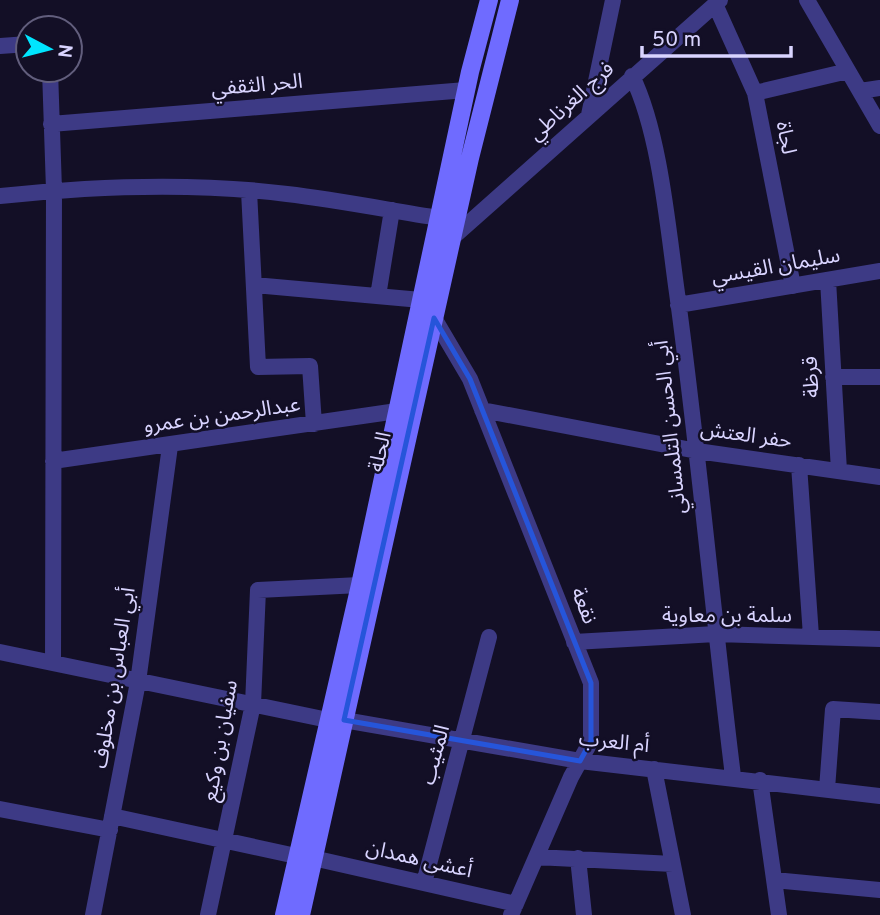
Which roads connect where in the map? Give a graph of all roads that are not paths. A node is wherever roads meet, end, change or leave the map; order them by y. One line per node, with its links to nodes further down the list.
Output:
1 (489, 0): 10 (main road, الحلة)
2 (510, 0): 21 (main road, الحلة)
3 (613, 0): 13 (street)
4 (807, 0): 6 (street)
5 (718, 2): 7 (street, فرج الغرناطي); 12 (street, لجاة)
6 (848, 71): 11 (street); 12 (street)
7 (632, 76): 13 (street, فرج الغرناطي); 28 (street, أبي الحسن التلمساني)
8 (50, 84): 14 (street)
9 (880, 88): 11 (street)
10 (466, 90): 14 (street, الحر الثقفي); 20 (main road, الحلة)
11 (860, 91): 15 (street)
12 (755, 93): 25 (street, لجاة)
13 (589, 115): 21 (street, فرج الغرناطي)
14 (51, 124): 16 (street)
15 (880, 126)
16 (54, 190): 17 (street); 18 (street); 37 (street)
17 (249, 191): 19 (street); 24 (street)
18 (0, 196)
19 (392, 210): 20 (street); 26 (street)
20 (439, 218): 27 (main road, الحلة)
21 (452, 238): 29 (main road, الحلة)
22 (880, 271): 23 (street, سليمان القيسي)
23 (828, 280): 25 (street, سليمان القيسي); 30 (street, قرظة)
24 (254, 285): 26 (street); 34 (street)
25 (793, 286): 28 (street, سليمان القيسي)
26 (378, 296): 27 (street)
27 (421, 300): 33 (main road, الحلة)
28 (678, 305): 36 (street, أبي الحسن التلمساني)
29 (434, 318): 32 (street, نقعة); 52 (main road, الحلة)
30 (833, 377): 31 (street); 39 (street, قرظة)
31 (880, 377)
32 (482, 410): 36 (street, حفر العتش); 46 (street, نقعة)
33 (397, 411): 34 (street, عبدالرحمن بن عمرو); 41 (main road, الحلة)
34 (314, 424): 35 (street, عبدالرحمن بن عمرو)
35 (170, 446): 37 (street, عبدالرحمن بن عمرو); 49 (street, أبي العباس بن مخلوف)
36 (697, 451): 38 (street, حفر العتش); 42 (street, أبي الحسن التلمساني)
37 (53, 461): 48 (street)
38 (799, 466): 39 (street, حفر العتش); 43 (street)
39 (839, 471): 40 (street, حفر العتش)
40 (880, 477)
41 (360, 585): 50 (street, سفيان بن وكيع); 52 (main road, الحلة)
42 (716, 634): 43 (street, سلمة بن معاوية); 46 (street, سلمة بن معاوية); 56 (street, أبي الحسن التلمساني)
43 (811, 636): 45 (street, سلمة بن معاوية)
44 (489, 637): 53 (street, المثيب)
45 (880, 639)
46 (574, 642): 54 (street, نقعة)
47 (0, 652): 48 (street, أم العرب)
48 (53, 663): 49 (street, أم العرب)
49 (138, 682): 50 (street, أم العرب); 61 (street, أبي العباس بن مخلوف)
50 (253, 704): 52 (street, أم العرب); 62 (street, سفيان بن وكيع)
51 (880, 712): 58 (street)
52 (336, 720): 53 (street, أم العرب); 63 (main road, الحلة)
53 (461, 741): 54 (street, أم العرب); 68 (street, المثيب)
54 (580, 761): 55 (street, أم العرب); 64 (street, نقعة)
55 (654, 769): 56 (street, أم العرب); 66 (street)
56 (733, 776): 57 (street, أم العرب)
57 (760, 780): 58 (street, أم العرب); 67 (street)
58 (827, 789): 59 (street, أم العرب)
59 (880, 796)
60 (0, 808): 61 (street, أعشى همدان)
61 (111, 823): 62 (street, أعشى همدان); 71 (street, أبي العباس بن مخلوف)
62 (224, 841): 63 (street, أعشى همدان); 72 (street, سفيان بن وكيع)
63 (305, 857): 68 (street, أعشى همدان); 73 (main road, الحلة); 74 (main road, الحلة)
64 (536, 857): 65 (street); 70 (street, نقعة)
65 (578, 858): 66 (street); 75 (street)
66 (673, 864): 76 (street)
67 (774, 880): 69 (street); 77 (street)
68 (424, 883): 70 (street, أعشى همدان)
69 (880, 890)
70 (513, 909)
71 (93, 915)
72 (208, 915)
73 (284, 915)
74 (301, 915)
75 (584, 915)
76 (683, 915)
77 (779, 915)

